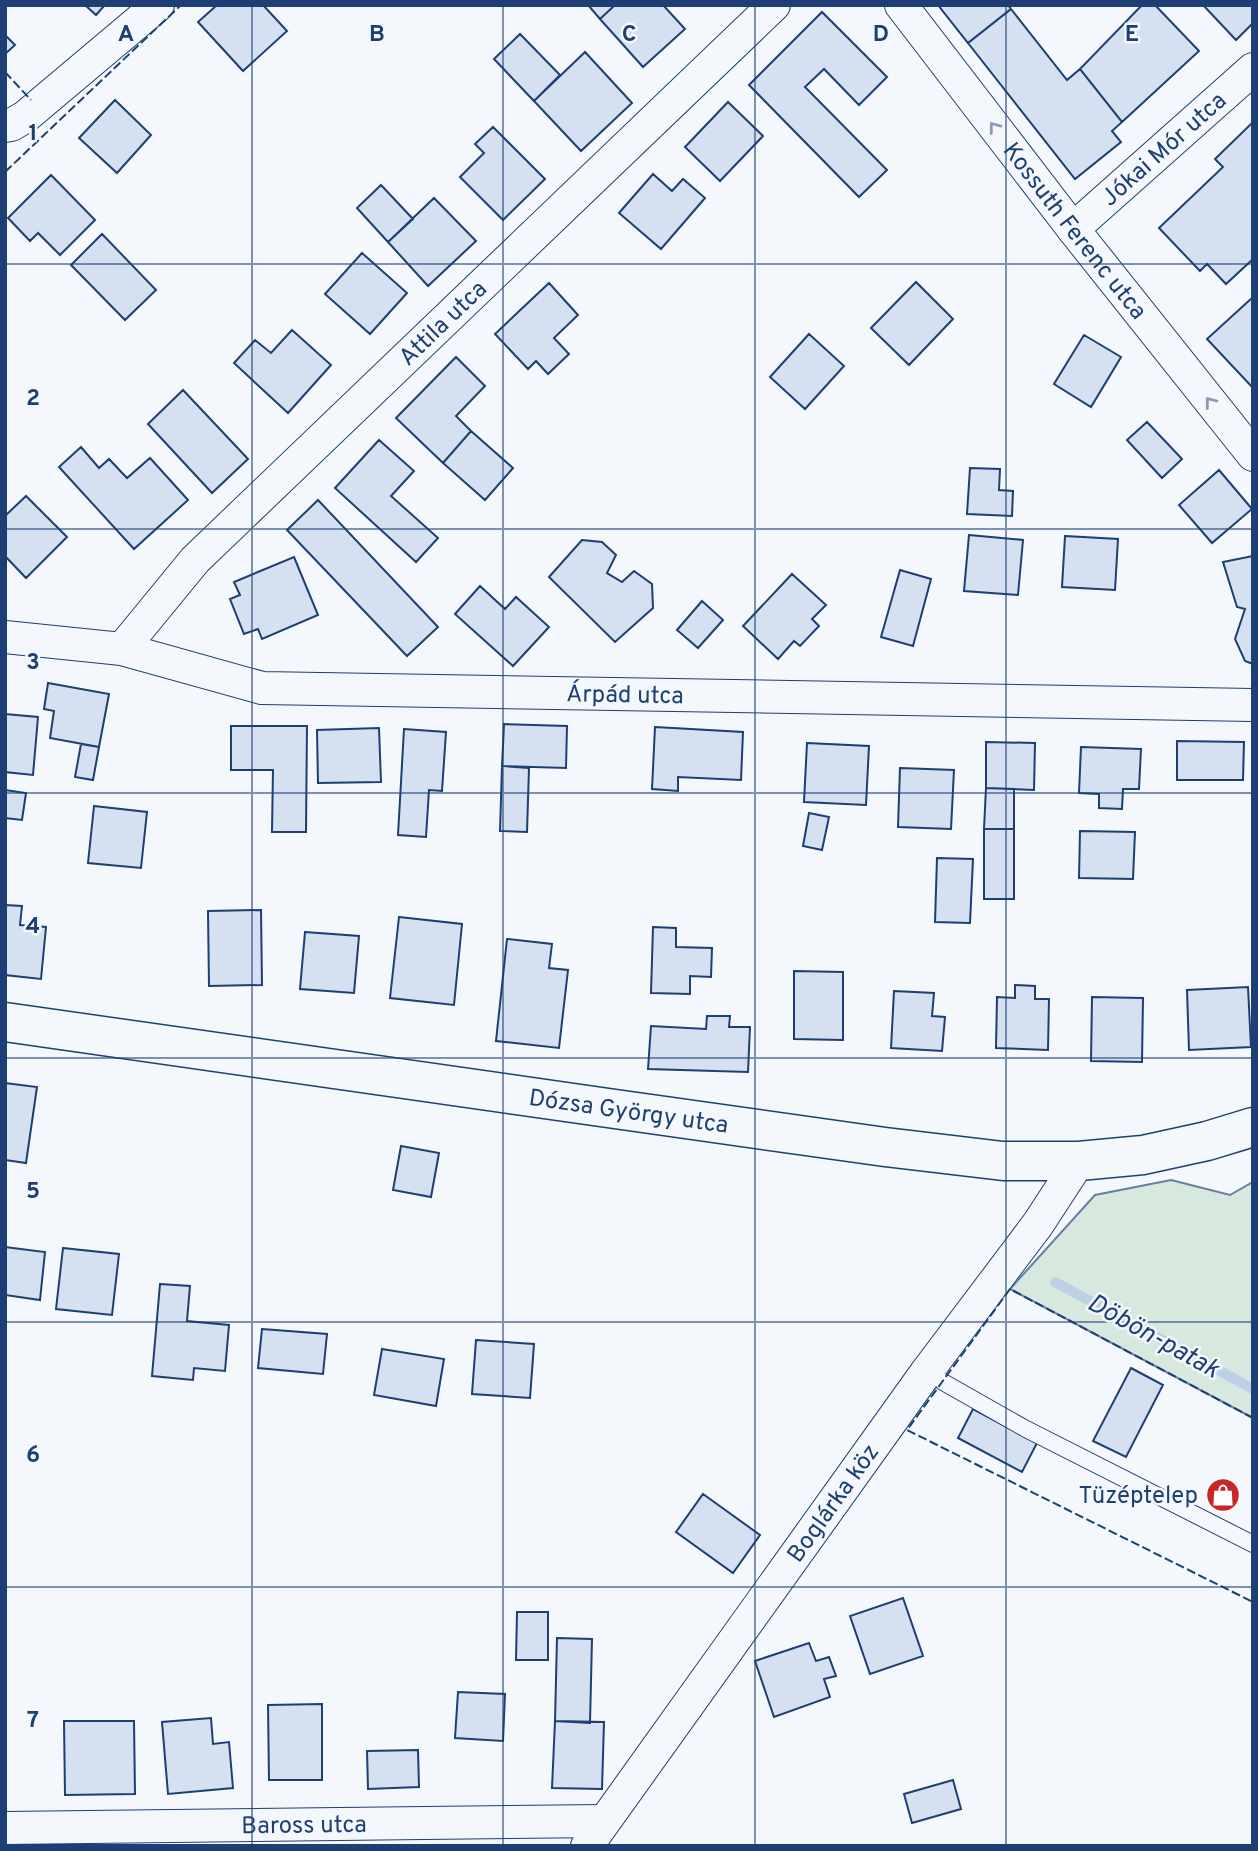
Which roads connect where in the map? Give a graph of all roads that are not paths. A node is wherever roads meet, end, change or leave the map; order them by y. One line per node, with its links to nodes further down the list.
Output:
1 (158, 5): 5 (street)
2 (774, 5): 9 (street, Attila utca)
3 (901, 5): 6 (street, Kossuth Ferenc utca, one-way to 3)
4 (1253, 69): 6 (street, Jókai Mór utca)
5 (5, 126)
6 (1073, 229): 7 (street, Kossuth Ferenc utca, one-way to 6)
7 (1253, 455)
8 (5, 638): 9 (street, Árpád utca)
9 (122, 649): 10 (street, Árpád utca)
10 (1253, 705)
11 (5, 1022): 13 (main road, Dózsa György utca)
12 (1253, 1127): 13 (main road, Dózsa György utca)
13 (1079, 1161): 17 (street, Boglárka köz)
14 (943, 1382): 15 (lane)
15 (1253, 1544)
16 (5, 1828): 17 (street, Baross utca)
17 (596, 1833)

